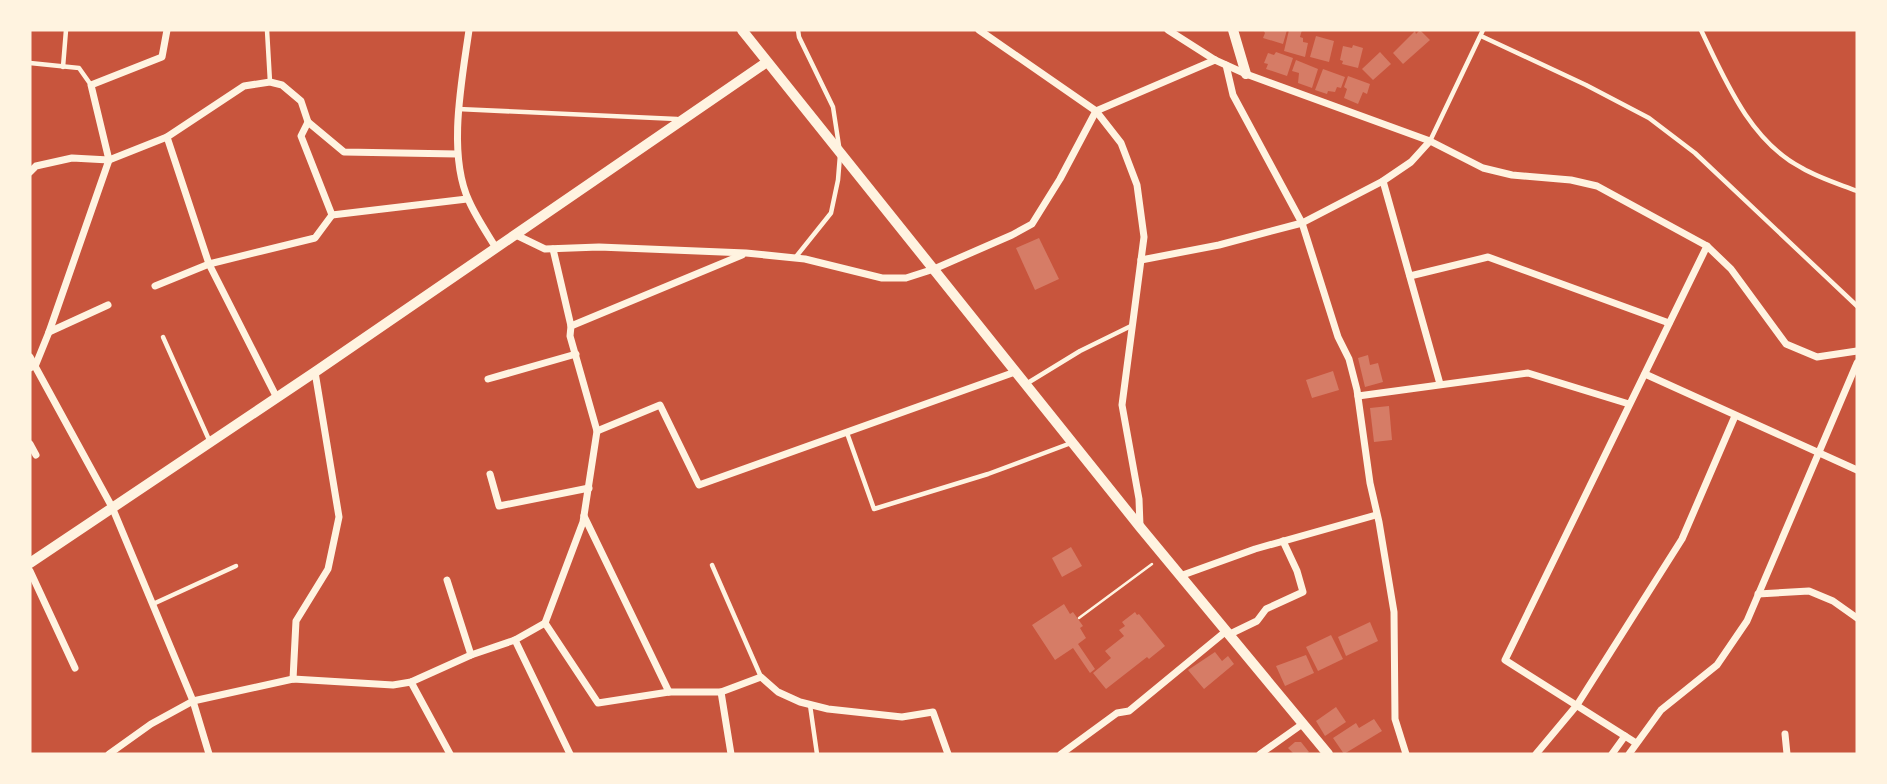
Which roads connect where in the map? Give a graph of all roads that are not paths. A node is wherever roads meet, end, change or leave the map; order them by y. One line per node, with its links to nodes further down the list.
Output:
1 (66, 30): 17 (lane)
2 (167, 30): 20 (street)
3 (267, 30): 19 (lane)
4 (469, 30): 21 (street)
5 (742, 30): 14 (street)
6 (798, 30): 28 (lane)
7 (979, 30): 22 (street)
8 (1168, 30): 13 (street)
9 (1233, 30): 18 (street)
10 (1483, 30): 12 (lane)
11 (1701, 30): 32 (lane)
12 (1481, 36): 26 (lane); 48 (lane)
13 (1215, 60): 16 (street); 22 (street)
14 (767, 62): 23 (street); 28 (street)
15 (30, 63): 17 (lane)
16 (1226, 65): 18 (street); 35 (street)
17 (63, 67): 20 (lane)
18 (1246, 74): 26 (street)
19 (270, 82): 24 (street); 25 (street)
20 (91, 85): 29 (street)
21 (458, 109): 23 (lane); 27 (street)
22 (1096, 111): 42 (street); 44 (street)
23 (685, 120): 36 (street)
24 (308, 122): 27 (street); 34 (street)
25 (167, 137): 29 (street); 43 (street)
26 (1430, 141): 31 (street); 37 (street)
27 (457, 154): 33 (street)
28 (840, 154): 41 (lane); 44 (street)
29 (109, 160): 30 (street); 52 (street)
30 (30, 172)
31 (1383, 181): 35 (street); 45 (street)
32 (1857, 191)
33 (467, 199): 34 (street); 38 (street)
34 (332, 215): 43 (street)
35 (1302, 223): 42 (street); 65 (street)
36 (516, 235): 38 (street); 39 (street)
37 (1707, 246): 49 (street); 54 (street)
38 (496, 248): 59 (street)
39 (553, 249): 40 (street); 51 (street)
40 (746, 253): 41 (street); 51 (street)
41 (795, 258): 44 (street)
42 (1141, 260): 50 (street)
43 (209, 264): 46 (street); 66 (street)
44 (934, 269): 60 (street)
45 (1410, 276): 49 (street); 64 (street)
46 (155, 286)
47 (107, 305): 52 (street)
48 (1857, 306)
49 (1669, 324): 61 (street)
50 (1132, 325): 63 (lane); 82 (street)
51 (571, 326): 55 (street)
52 (49, 332): 58 (street)
53 (163, 337): 71 (lane)
54 (1857, 351)
55 (576, 354): 62 (street); 69 (street)
56 (30, 357): 58 (street)
57 (1857, 363): 74 (street)
58 (33, 366): 79 (street)
59 (315, 372): 66 (street); 99 (street)
60 (1015, 372): 63 (street); 70 (street)
61 (1645, 374): 67 (street); 68 (street)
62 (488, 379)
63 (1025, 384): 72 (street)
64 (1440, 384): 65 (street); 67 (street)
65 (1358, 396): 81 (street)
66 (277, 398): 71 (street)
67 (1629, 404): 105 (street)
68 (1735, 416): 74 (street); 105 (street)
69 (597, 431): 70 (street); 78 (street)
70 (847, 432): 72 (lane)
71 (210, 442): 79 (street)
72 (1072, 442): 82 (street)
73 (30, 444): 75 (street)
74 (1818, 453): 76 (street); 90 (street)
75 (36, 455)
76 (1857, 470)
77 (490, 474): 78 (street)
78 (589, 488): 80 (street)
79 (112, 507): 84 (street); 91 (street)
80 (584, 515): 93 (street); 101 (street)
81 (1376, 515): 83 (street); 120 (street)
82 (1140, 527): 88 (street)
83 (1283, 541): 88 (street); 94 (street)
84 (30, 563)
85 (712, 565): 98 (lane)
86 (236, 566): 91 (lane)
87 (30, 572): 97 (street)
88 (1180, 576): 94 (street)
89 (447, 580): 96 (street)
90 (1758, 594): 92 (street); 109 (street)
91 (153, 604): 103 (street)
92 (1857, 618)
93 (545, 623): 95 (street); 101 (street)
94 (1226, 634): 106 (street); 117 (street)
95 (515, 640): 96 (street); 113 (street)
96 (471, 654): 100 (street)
97 (75, 668)
98 (761, 677): 102 (street); 104 (street)
99 (293, 679): 100 (street); 103 (street)
100 (411, 682): 112 (street)
101 (669, 692): 102 (street)
102 (720, 692): 114 (street)
103 (193, 701): 110 (street); 111 (street)
104 (810, 705): 115 (lane); 116 (street)
105 (1577, 705): 108 (street); 121 (street)
106 (1301, 725): 118 (street); 119 (street)
107 (1785, 734): 124 (street)
108 (1625, 736): 109 (street); 122 (street)
109 (1636, 743): 123 (street)
110 (109, 754)
111 (209, 754)
112 (450, 754)
113 (570, 754)
114 (731, 754)
115 (817, 754)
116 (948, 754)
117 (1061, 754)
118 (1260, 754)
119 (1328, 754)
120 (1406, 754)
121 (1536, 754)
122 (1612, 754)
123 (1629, 754)
124 (1787, 754)

